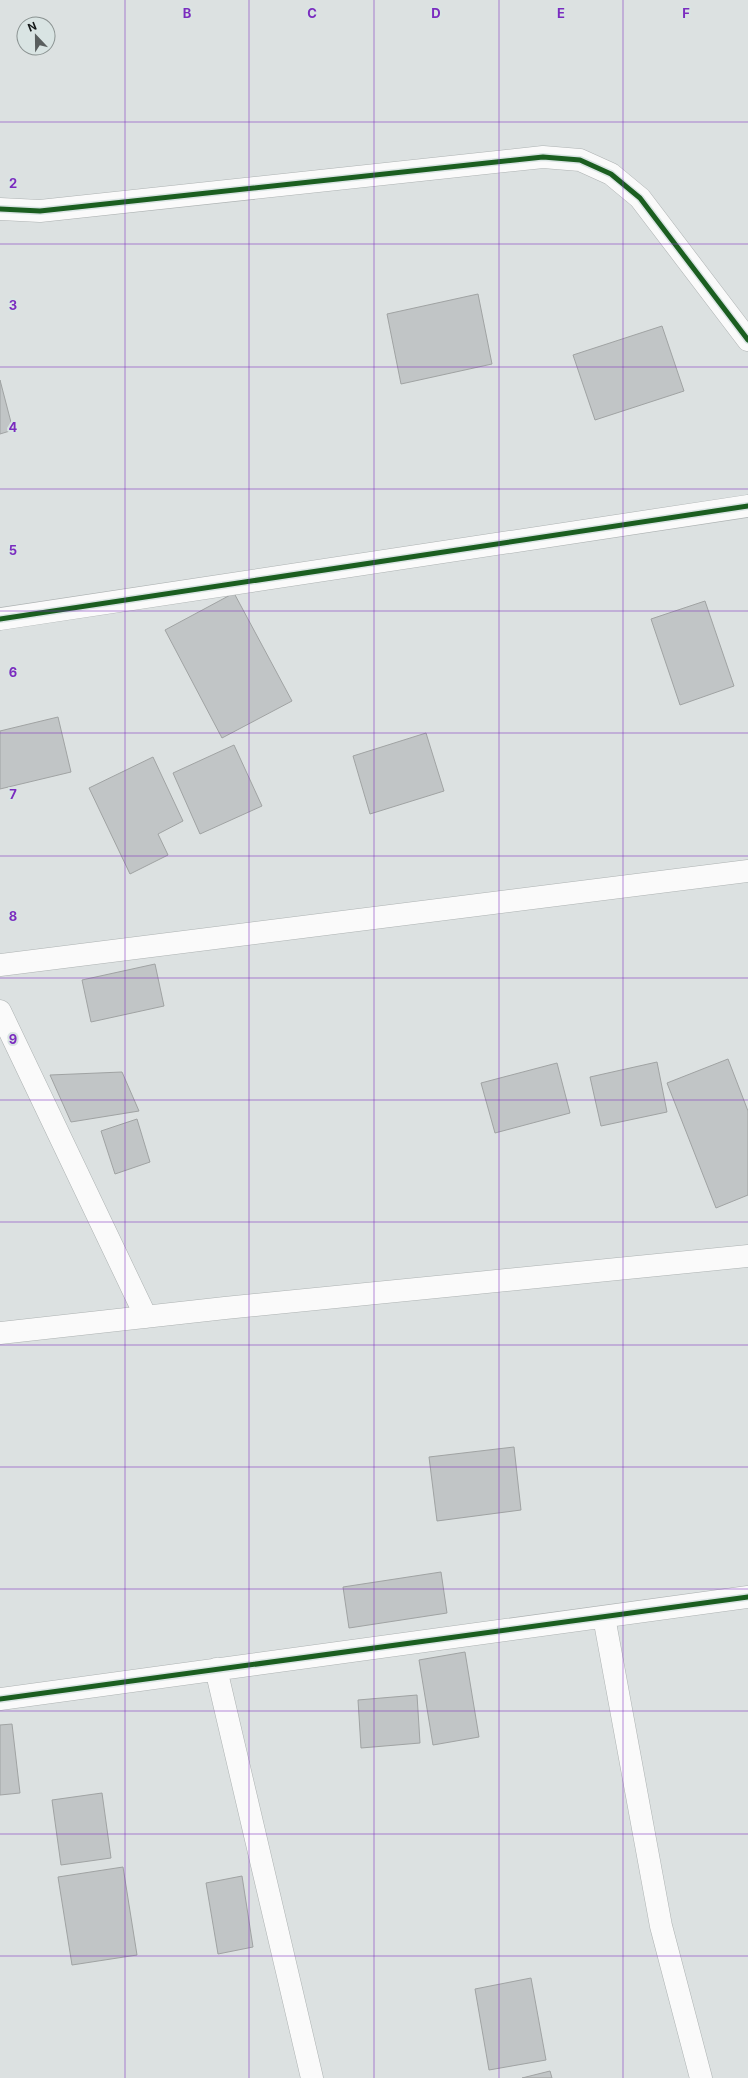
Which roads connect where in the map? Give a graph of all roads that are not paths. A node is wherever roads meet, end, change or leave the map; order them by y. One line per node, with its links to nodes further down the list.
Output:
1 (0, 209): 2 (street)
2 (748, 340)
3 (748, 506): 4 (street)
4 (0, 619)
5 (748, 871): 6 (street)
6 (0, 965)
7 (0, 1011): 9 (street)
8 (748, 1256): 9 (street)
9 (146, 1317): 10 (street)
10 (0, 1333)
11 (748, 1597): 12 (street)
12 (604, 1617): 13 (street); 16 (street)
13 (216, 1669): 14 (street); 15 (street)
14 (0, 1699)
15 (312, 2078)
16 (700, 2078)

